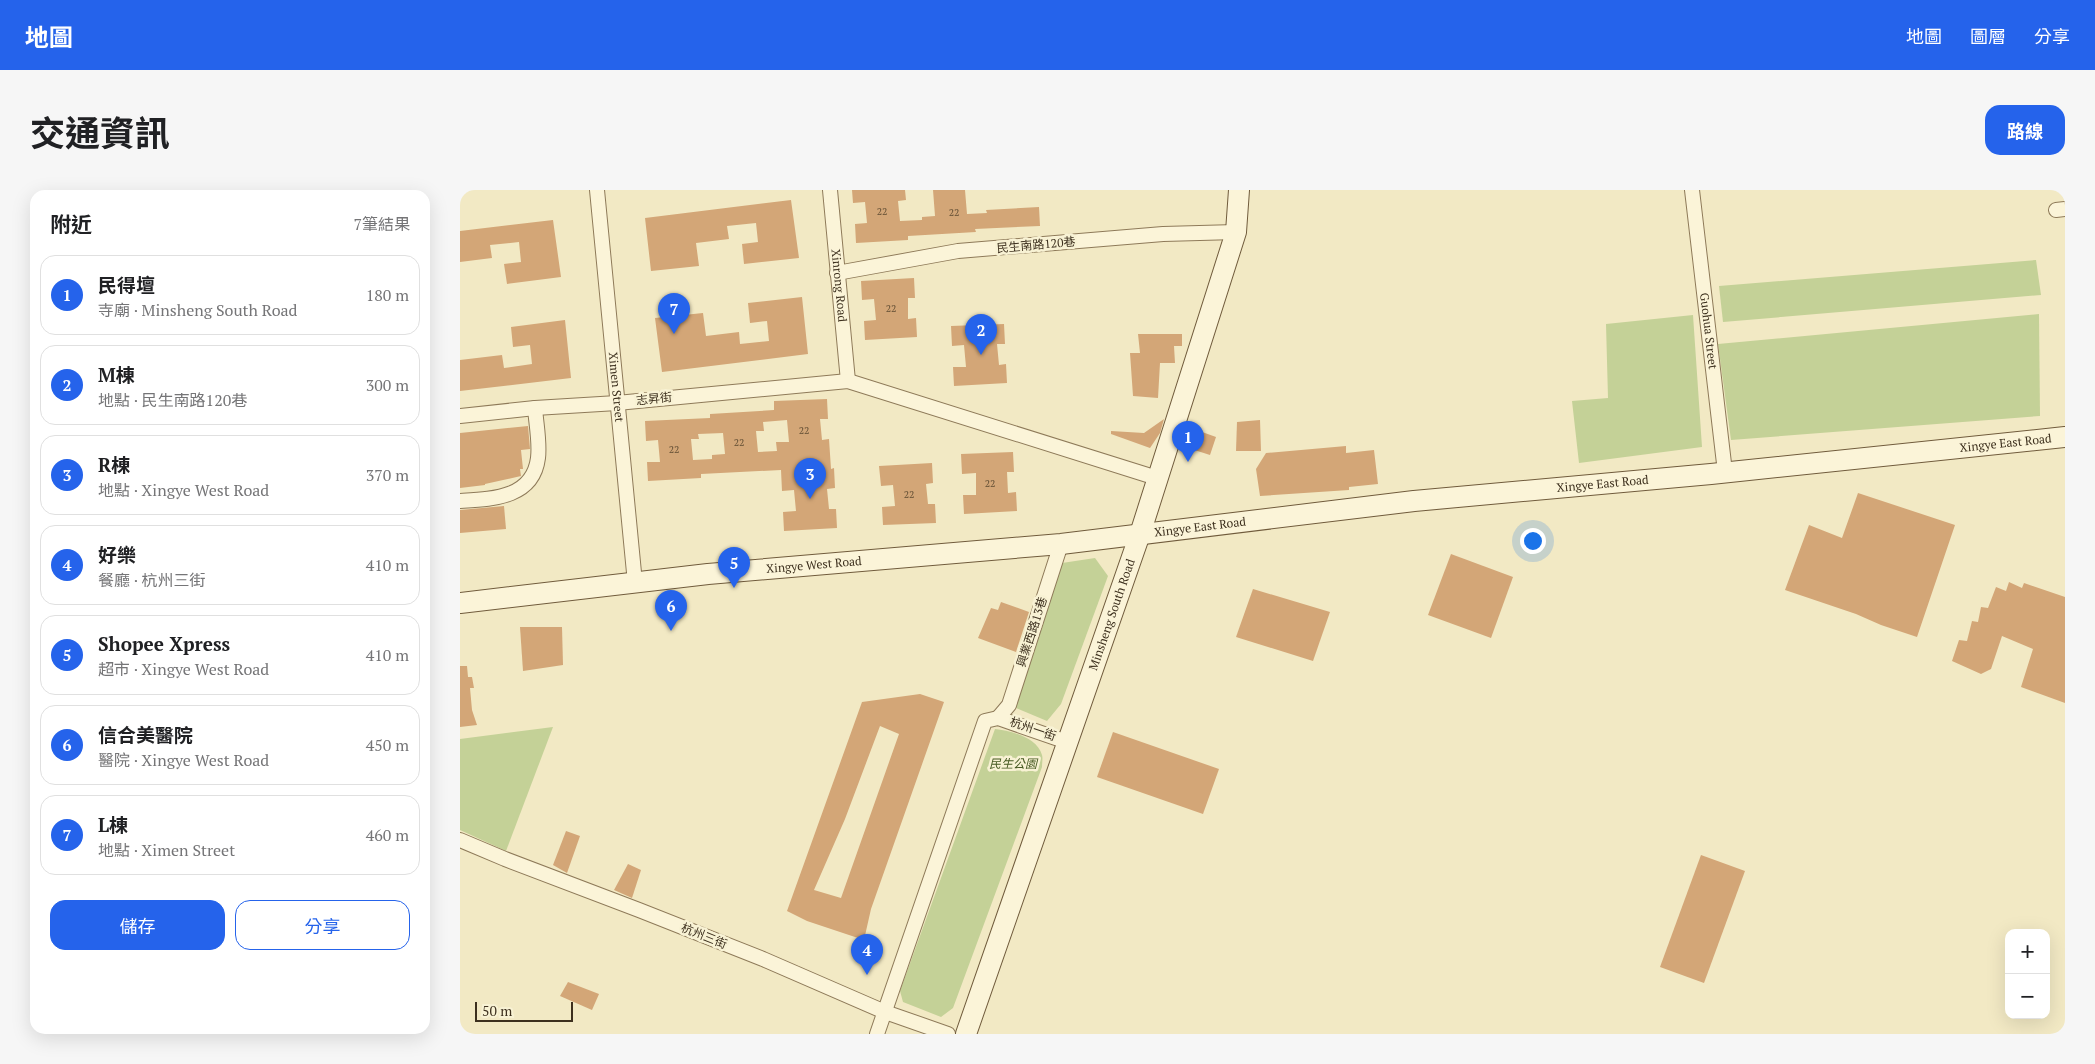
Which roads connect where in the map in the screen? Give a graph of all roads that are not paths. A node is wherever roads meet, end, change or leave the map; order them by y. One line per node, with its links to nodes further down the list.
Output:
1 (596, 190): 8 (street, Ximen Street)
2 (830, 190): 6 (street, Xinrong Road)
3 (1239, 190): 5 (street, Minsheng South Road)
4 (1692, 190): 12 (street, Guohua Street)
5 (1236, 232): 6 (street, 民生南路120巷); 13 (street, Minsheng South Road)
6 (838, 273): 7 (street, Xinrong Road)
7 (848, 381): 8 (street, 志昇街); 13 (street)
8 (617, 403): 9 (street, 志昇街); 17 (street, Ximen Street)
9 (535, 408): 10 (street, 志昇街); 14 (street)
10 (460, 416)
11 (2065, 437): 12 (street, Xingye East Road)
12 (1725, 472): 15 (street, Xingye East Road)
13 (1158, 478): 15 (street, Minsheng South Road)
14 (460, 501)
15 (1140, 534): 16 (street, Xingye West Road); 20 (street, Minsheng South Road)
16 (1061, 544): 17 (street, Xingye West Road); 19 (street, 興業西路13巷)
17 (634, 582): 18 (street, Xingye West Road)
18 (460, 603)
19 (998, 718): 20 (street, 杭州一街); 22 (street, 興業西路13巷)
20 (1067, 742): 25 (street, Minsheng South Road)
21 (460, 840): 22 (street, 杭州三街)
22 (885, 1012): 23 (street); 24 (street, 杭州三街)
23 (877, 1034)
24 (948, 1034)
25 (966, 1034)

